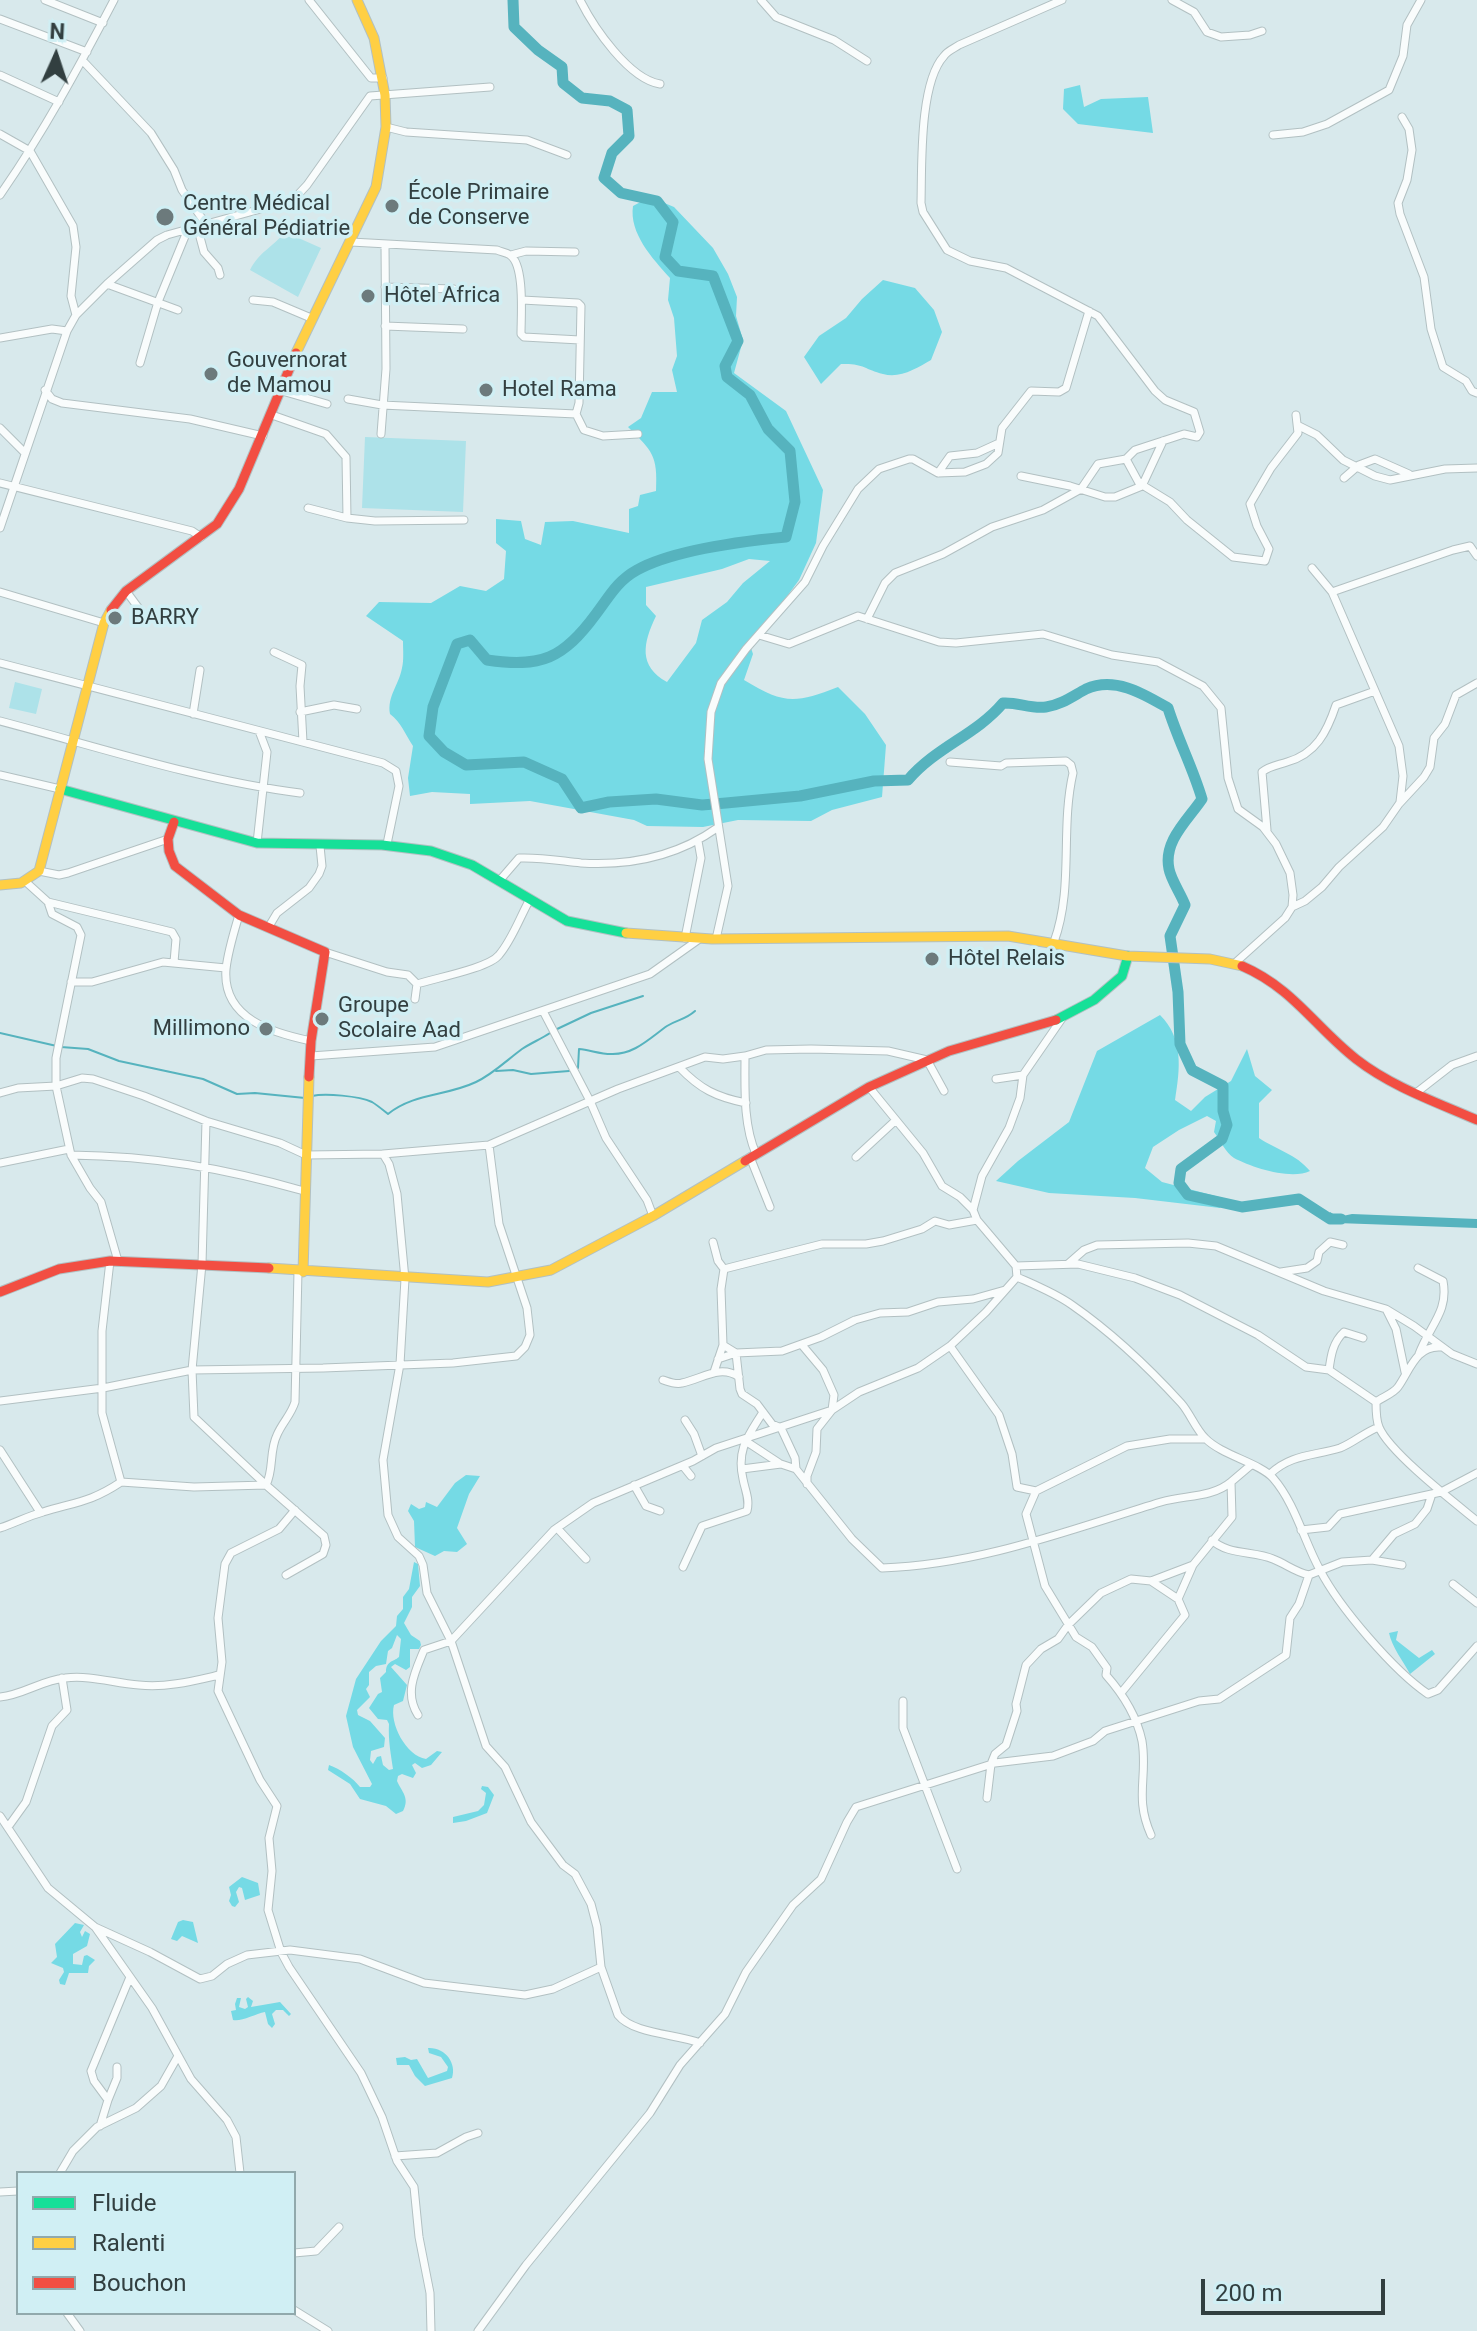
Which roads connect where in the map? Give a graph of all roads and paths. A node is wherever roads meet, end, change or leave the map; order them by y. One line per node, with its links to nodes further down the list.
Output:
1 (45, 0): 11 (street)
2 (114, 0): 11 (street)
3 (309, 0): 17 (street)
4 (357, 0): 17 (main road)
5 (580, 0): 18 (street)
6 (761, 0): 15 (street)
7 (1062, 0): 44 (street)
8 (1172, 0): 12 (street)
9 (1421, 0): 25 (street)
10 (0, 19): 13 (street)
11 (103, 23): 13 (street)
12 (1262, 31)
13 (87, 52): 14 (street)
14 (83, 61): 21 (street); 29 (street)
15 (867, 61)
16 (0, 75): 21 (street)
17 (383, 78): 20 (main road)
18 (660, 84)
19 (490, 87): 20 (street)
20 (385, 95): 23 (main road); 29 (street)
21 (59, 102): 26 (street)
22 (1402, 117): 55 (street)
23 (386, 127): 27 (street); 32 (main road)
24 (0, 134): 26 (street)
25 (1273, 135)
26 (30, 151): 28 (street); 45 (street)
27 (567, 155)
28 (0, 195)
29 (206, 224): 30 (street)
30 (197, 226): 31 (street); 36 (street)
31 (188, 229): 37 (street); 42 (street)
32 (351, 242): 33 (street); 46 (main road)
33 (385, 245): 35 (street); 38 (street)
34 (575, 252): 35 (street)
35 (511, 255): 41 (street)
36 (220, 275)
37 (107, 284): 42 (street); 45 (street)
38 (385, 287): 39 (street); 47 (street)
39 (454, 289)
40 (253, 300): 46 (street)
41 (522, 300): 51 (street); 51 (street)
42 (158, 302): 43 (street); 52 (street)
43 (178, 310)
44 (1089, 311): 67 (street); 68 (street)
45 (76, 315): 49 (street)
46 (311, 318): 54 (main road)
47 (385, 326): 48 (street); 58 (street)
48 (463, 329)
49 (67, 331): 50 (street); 53 (street)
50 (0, 338)
51 (580, 340): 59 (street)
52 (140, 363)
53 (45, 390): 66 (street); 69 (street)
54 (282, 391): 57 (street); 60 (main road)
55 (1477, 393)
56 (348, 399): 58 (street)
57 (327, 404)
58 (382, 405): 59 (street); 64 (street)
59 (576, 414): 65 (street)
60 (272, 415): 66 (main road); 82 (street)
61 (1296, 415): 62 (street)
62 (1299, 426): 71 (street); 78 (street)
63 (0, 428): 69 (street)
64 (381, 434)
65 (638, 434)
66 (263, 436): 85 (main road)
67 (1163, 441): 70 (street); 78 (street)
68 (999, 443): 73 (street); 73 (street)
69 (24, 452): 79 (street)
70 (1126, 459): 78 (street); 80 (street)
71 (1356, 467): 74 (street); 74 (street); 76 (street)
72 (1477, 468): 74 (street)
73 (938, 473): 94 (street)
74 (1411, 475)
75 (1021, 476): 80 (street)
76 (1344, 478)
77 (0, 483): 79 (street)
78 (1142, 486): 80 (street)
79 (14, 487): 84 (street); 85 (street)
80 (1081, 489): 92 (street)
81 (308, 508): 82 (street)
82 (347, 518): 83 (street)
83 (464, 520)
84 (0, 528)
85 (201, 537): 88 (main road)
86 (1477, 556): 90 (street)
87 (1312, 568): 90 (street)
88 (126, 591): 91 (street); 93 (main road)
89 (0, 592): 93 (street)
90 (1332, 592): 100 (street)
91 (143, 614)
92 (867, 619): 94 (street); 116 (street)
93 (104, 623): 99 (main road)
94 (759, 635): 115 (street)
95 (274, 652): 102 (street)
96 (0, 663): 99 (street)
97 (200, 670): 103 (street)
98 (1477, 683): 113 (street)
99 (88, 687): 103 (street); 106 (main road)
100 (1375, 691): 113 (street); 116 (street)
101 (357, 709): 102 (street)
102 (300, 712): 107 (street)
103 (193, 714): 105 (street)
104 (0, 721): 106 (street)
105 (259, 731): 107 (street); 110 (street)
106 (73, 740): 110 (street); 111 (main road)
107 (303, 742): 120 (street)
108 (950, 762): 134 (street)
109 (0, 775): 111 (street)
110 (264, 788): 112 (street); 119 (street)
111 (60, 789): 114 (main road); 122 (main road)
112 (300, 793)
113 (1399, 804): 128 (street)
114 (174, 822): 117 (main road); 119 (main road)
115 (717, 828): 118 (street); 133 (street)
116 (1267, 832): 128 (street)
117 (168, 839): 122 (street); 129 (main road)
118 (698, 841): 123 (street); 131 (street)
119 (257, 843): 121 (main road)
120 (387, 844): 121 (main road); 123 (main road)
121 (320, 846): 130 (street)
122 (39, 871): 124 (main road)
123 (500, 880): 126 (main road)
124 (26, 882): 125 (main road); 127 (street)
125 (0, 885)
126 (530, 899): 131 (main road); 141 (street)
127 (48, 902): 137 (street); 140 (street)
128 (1292, 907): 138 (street)
129 (239, 915): 130 (main road); 139 (street)
130 (268, 928): 135 (main road)
131 (685, 938): 132 (main road)
132 (699, 939): 133 (main road); 143 (street)
133 (716, 939): 134 (main road)
134 (1054, 942): 136 (main road)
135 (325, 952): 141 (street); 145 (main road)
136 (1128, 956): 138 (main road); 144 (main road)
137 (174, 962): 139 (street); 140 (street)
138 (1235, 963): 157 (main road)
139 (226, 968): 145 (street)
140 (71, 982): 153 (street)
141 (417, 984): 142 (street)
142 (415, 999)
143 (543, 1011): 148 (street); 158 (street)
144 (1063, 1017): 149 (main road); 151 (street)
145 (311, 1041): 148 (main road)
146 (745, 1056): 149 (street); 150 (street); 159 (street)
147 (1477, 1056): 157 (street)
148 (311, 1060): 166 (main road)
149 (927, 1060): 154 (main road); 155 (street)
150 (679, 1067): 158 (street); 159 (street)
151 (1023, 1075): 152 (street); 173 (street)
152 (996, 1079)
153 (56, 1086): 156 (street); 162 (street); 164 (street)
154 (869, 1087): 160 (street); 167 (main road)
155 (944, 1091)
156 (0, 1093)
157 (1416, 1093): 161 (main road)
158 (590, 1101): 163 (street); 174 (street)
159 (746, 1103): 167 (street)
160 (896, 1120): 168 (street); 173 (street)
161 (1477, 1120)
162 (206, 1121): 166 (street); 170 (street)
163 (489, 1145): 165 (street); 188 (street)
164 (70, 1152): 169 (street); 170 (street); 178 (street)
165 (383, 1154): 166 (street); 187 (street)
166 (306, 1155): 171 (main road)
167 (753, 1155): 172 (street); 174 (main road)
168 (856, 1157)
169 (0, 1163)
170 (206, 1166): 171 (street); 179 (street)
171 (304, 1191): 184 (main road)
172 (770, 1207)
173 (973, 1210): 175 (street)
174 (653, 1216): 188 (main road)
175 (977, 1220): 181 (street); 183 (street)
176 (713, 1242): 183 (street)
177 (1343, 1245): 185 (street)
178 (114, 1261): 179 (main road); 190 (main road); 210 (street)
179 (202, 1264): 184 (main road); 204 (street)
180 (1068, 1264): 181 (street); 185 (street); 205 (street)
181 (1016, 1266): 186 (street)
182 (1418, 1268): 192 (street)
183 (724, 1269): 194 (street)
184 (301, 1271): 187 (main road); 203 (street)
185 (1279, 1272): 191 (street)
186 (1017, 1277): 189 (street); 218 (street)
187 (405, 1279): 188 (main road); 201 (street)
188 (516, 1279): 201 (street)
189 (1007, 1290): 195 (street); 196 (street)
190 (0, 1292)
191 (1386, 1309): 192 (street); 207 (street)
192 (1426, 1335): 197 (street); 199 (street)
193 (1363, 1338): 205 (street)
194 (723, 1345): 198 (street); 200 (street)
195 (802, 1345): 198 (street); 213 (street)
196 (950, 1346): 213 (street); 235 (street)
197 (1443, 1348): 199 (street); 202 (street)
198 (736, 1353): 200 (street); 208 (street)
199 (1419, 1354): 207 (street)
200 (718, 1359): 206 (street)
201 (400, 1364): 203 (street); 261 (street)
202 (1477, 1364)
203 (297, 1369): 204 (street); 233 (street)
204 (192, 1370): 210 (street); 233 (street)
205 (1329, 1370): 212 (street)
206 (714, 1372): 208 (street); 209 (street)
207 (1405, 1372): 212 (street)
208 (739, 1377): 214 (street)
209 (663, 1380)
210 (103, 1388): 211 (street); 230 (street)
211 (0, 1401)
212 (1376, 1402): 216 (street)
213 (832, 1410): 217 (street); 232 (street)
214 (763, 1412): 217 (street); 219 (street)
215 (685, 1420): 221 (street)
216 (1379, 1427): 228 (street); 236 (street)
217 (781, 1428): 219 (street); 226 (street)
218 (1205, 1439): 223 (street); 235 (street)
219 (744, 1440): 221 (street); 222 (street); 225 (street)
220 (0, 1450): 239 (street)
221 (702, 1456): 224 (street)
222 (781, 1464): 225 (street); 226 (street)
223 (1251, 1465): 228 (street); 231 (street)
224 (683, 1466): 229 (street); 234 (street)
225 (742, 1469): 250 (street)
226 (796, 1469): 232 (street)
227 (1477, 1473): 236 (street)
228 (1270, 1474): 243 (street)
229 (691, 1476)
230 (121, 1482): 233 (street); 239 (street)
231 (1231, 1482): 244 (street); 245 (street)
232 (807, 1484): 245 (street)
233 (266, 1485): 237 (street)
234 (634, 1485): 238 (street); 242 (street)
235 (1036, 1491): 245 (street)
236 (1436, 1493): 240 (street); 243 (street); 247 (street)
237 (295, 1510): 252 (street); 263 (street)
238 (660, 1511)
239 (40, 1512): 241 (street)
240 (1477, 1521)
241 (0, 1528)
242 (557, 1528): 246 (street); 261 (street)
243 (1301, 1530): 251 (street)
244 (1212, 1540): 248 (street); 253 (street)
245 (1034, 1543): 258 (street)
246 (586, 1559)
247 (1372, 1560): 249 (street); 251 (street)
248 (1193, 1565): 254 (street); 256 (street)
249 (1402, 1565)
250 (683, 1567)
251 (1320, 1572): 253 (street); 262 (street)
252 (286, 1575)
253 (1309, 1575): 269 (street)
254 (1151, 1581): 256 (street); 258 (street)
255 (1453, 1584): 257 (street)
256 (1178, 1599): 265 (street)
257 (1477, 1603)
258 (1068, 1625): 259 (street); 260 (street)
259 (1076, 1637): 260 (street); 265 (street)
260 (1058, 1639): 270 (street)
261 (451, 1641): 268 (street); 279 (street)
262 (1477, 1646)
263 (219, 1675): 264 (street); 278 (street)
264 (62, 1678): 266 (street); 274 (street)
265 (1121, 1693): 269 (street)
266 (0, 1697)
267 (903, 1701): 271 (street)
268 (418, 1715)
269 (1135, 1722): 270 (street); 275 (street)
270 (991, 1764): 271 (street); 272 (street)
271 (925, 1785): 276 (street); 281 (street)
272 (987, 1798)
273 (0, 1816): 274 (street)
274 (8, 1827): 277 (street)
275 (1151, 1835)
276 (957, 1869)
277 (95, 1927): 278 (street); 280 (street)
278 (281, 1952): 279 (street); 287 (street)
279 (598, 1965): 281 (street)
280 (130, 1977): 282 (street); 284 (street)
281 (700, 2043): 295 (street)
282 (178, 2056): 285 (street); 289 (street)
283 (117, 2067): 284 (street)
284 (108, 2100): 285 (street)
285 (100, 2126): 288 (street)
286 (478, 2133): 287 (street)
287 (395, 2156): 294 (street)
288 (61, 2171)
289 (240, 2171)
290 (339, 2227): 291 (street)
291 (296, 2253)
292 (296, 2311): 293 (street)
293 (328, 2331)
294 (431, 2331)
295 (478, 2331)

